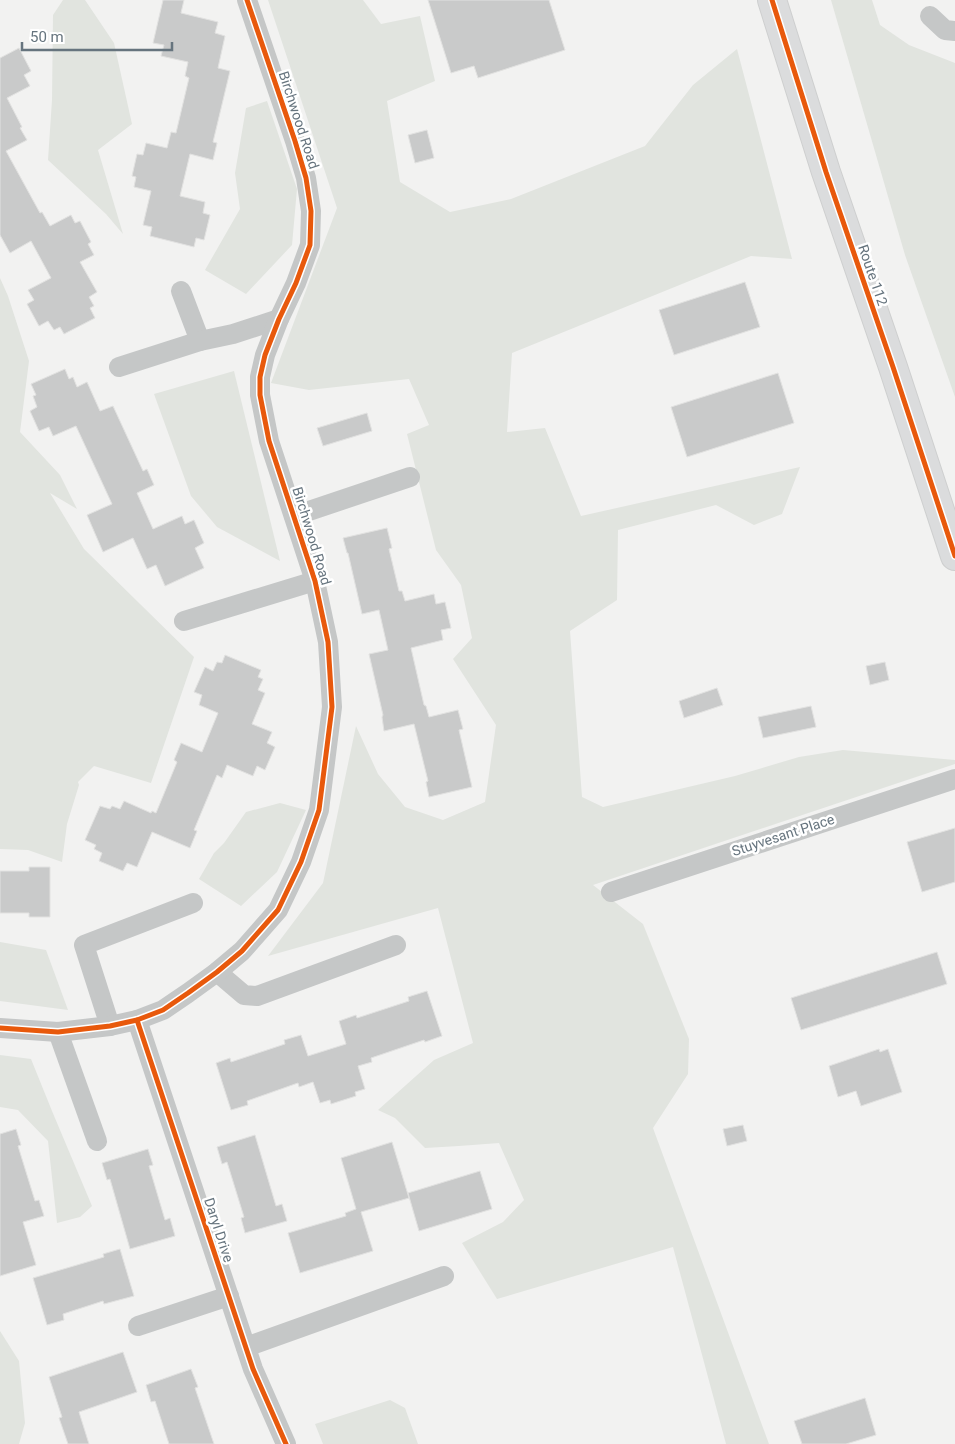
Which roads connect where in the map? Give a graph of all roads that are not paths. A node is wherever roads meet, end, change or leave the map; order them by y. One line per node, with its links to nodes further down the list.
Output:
1 (247, 0): 6 (street, Birchwood Road)
2 (772, 0): 11 (main road, Route 112)
3 (930, 16): 4 (street)
4 (955, 31)
5 (181, 291): 7 (street)
6 (279, 319): 7 (street); 10 (street, Birchwood Road)
7 (200, 341): 8 (street)
8 (119, 366)
9 (410, 477): 10 (street)
10 (294, 516): 12 (street, Birchwood Road)
11 (955, 556)
12 (315, 581): 13 (street); 18 (street, Birchwood Road)
13 (184, 622)
14 (955, 779): 15 (street, Stuyvesant Place)
15 (611, 892)
16 (193, 903): 20 (street)
17 (396, 945): 18 (street)
18 (217, 972): 19 (street, Birchwood Road)
19 (137, 1020): 20 (street, Birchwood Road); 25 (street, Daryl Drive)
20 (110, 1026): 22 (street, Birchwood Road)
21 (0, 1028): 22 (street, Birchwood Road)
22 (58, 1032): 23 (street)
23 (97, 1141)
24 (444, 1276): 27 (street)
25 (229, 1296): 26 (street); 27 (street, Daryl Drive)
26 (138, 1326)
27 (246, 1347): 28 (street, Daryl Drive)
28 (286, 1444)

